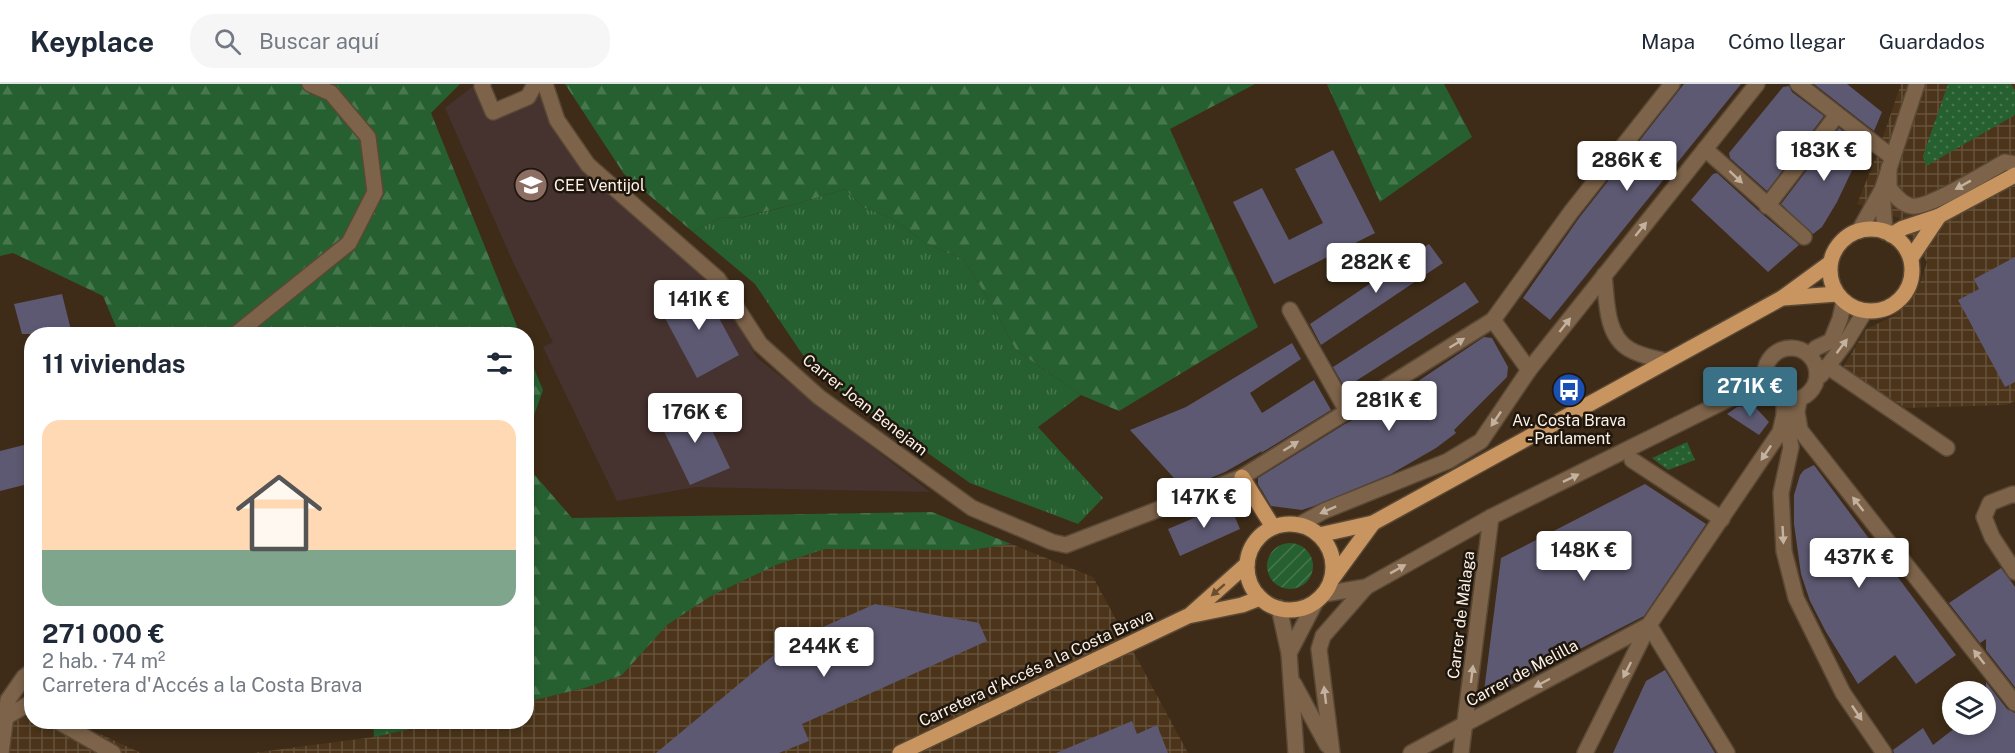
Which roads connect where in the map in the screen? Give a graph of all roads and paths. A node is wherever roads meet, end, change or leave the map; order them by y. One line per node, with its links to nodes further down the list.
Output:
1 (310, 84): 28 (street)
2 (483, 84): 3 (street)
3 (535, 84)
4 (543, 84): 38 (street, Carrer Joan Benejam)
5 (1672, 84): 27 (street)
6 (1757, 84): 10 (street)
7 (1798, 84): 9 (street)
8 (1917, 84): 11 (street)
9 (1837, 115): 11 (street); 15 (street)
10 (1705, 148): 15 (street, one-way to 15); 22 (street, one-way to 10)
11 (1891, 162): 12 (street, one-way to 11); 14 (street)
12 (2015, 164)
13 (2015, 175): 16 (main road)
14 (1882, 190): 17 (street); 18 (street)
15 (1767, 206): 19 (street)
16 (1939, 216): 18 (main road); 20 (main road)
17 (1859, 231): 18 (main road); 21 (main road)
18 (1888, 233): 20 (main road)
19 (1804, 237)
20 (1911, 258): 26 (main road)
21 (1830, 263): 23 (main road); 24 (main road)
22 (1604, 275): 30 (street); 32 (street, one-way to 22)
23 (1782, 298): 24 (main road); 30 (main road)
24 (1840, 298): 26 (main road); 29 (street)
25 (1290, 310): 35 (street)
26 (1865, 311): 31 (street, one-way to 26)
27 (1493, 320): 32 (street); 35 (street, one-way to 27)
28 (245, 327)
29 (1810, 354): 33 (street); 34 (street)
30 (1666, 361): 42 (main road)
31 (1827, 366): 33 (street); 36 (street)
32 (1528, 370): 43 (street, one-way to 43)
33 (1818, 380): 34 (street)
34 (1784, 401): 40 (street, one-way to 34); 41 (street, one-way to 41); 58 (street, one-way to 34); 72 (street, one-way to 72)
35 (1347, 411): 38 (street, one-way to 35)
36 (1947, 448)
37 (1632, 460): 41 (street)
38 (1242, 477): 44 (main road)
39 (2015, 495): 47 (street)
40 (1491, 517): 49 (street, one-way to 40); 61 (street, Carrer de Màlaga, one-way to 40)
41 (1722, 519): 54 (street)
42 (1373, 523): 45 (main road); 48 (main road)
43 (1299, 525): 44 (main road); 45 (main road)
44 (1273, 527): 46 (main road)
45 (1320, 535): 48 (main road)
46 (1247, 564): 50 (main road); 53 (main road, Carretera d'Accés a la Costa Brava, one-way to 53)
47 (2015, 572)
48 (1332, 579): 51 (main road)
49 (1366, 587): 51 (street); 67 (street, one-way to 49)
50 (1260, 598): 52 (main road); 53 (main road, Carretera d'Accés a la Costa Brava)
51 (1320, 598): 52 (main road); 55 (street)
52 (1279, 608): 55 (street)
53 (1188, 616): 65 (main road, Carretera d'Accés a la Costa Brava)
54 (1649, 625): 61 (street, Carrer de Melilla, one-way to 61); 70 (street, one-way to 70); 71 (street)
55 (1289, 653): 57 (street)
56 (24, 679): 60 (street)
57 (1291, 679): 66 (street); 67 (street)
58 (2015, 703)
59 (24, 708): 60 (street)
60 (6, 717): 63 (street)
61 (1466, 723): 68 (street, Carrer de Melilla); 69 (street, Carrer de Màlaga)
62 (71, 729): 64 (street)
63 (1, 753)
64 (113, 753)
65 (900, 753)
66 (1296, 753)
67 (1332, 753)
68 (1411, 753)
69 (1461, 753)
70 (1585, 753)
71 (1727, 753)
72 (1884, 753)

